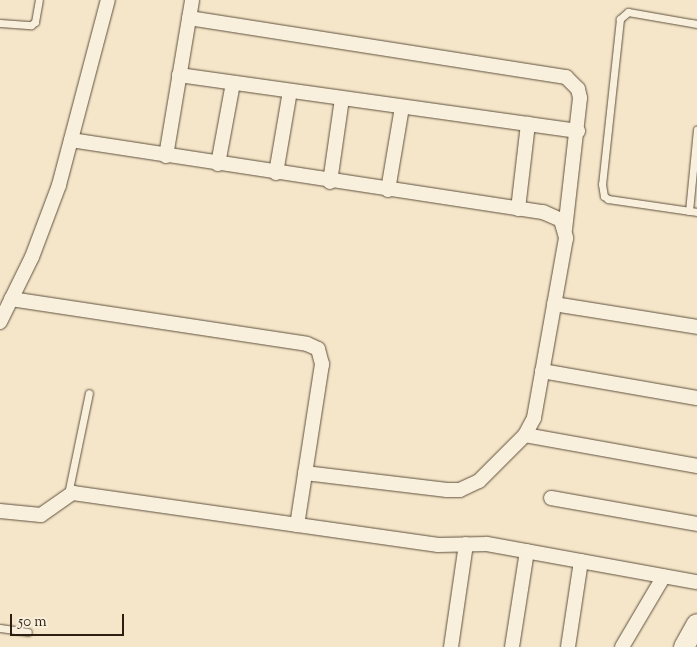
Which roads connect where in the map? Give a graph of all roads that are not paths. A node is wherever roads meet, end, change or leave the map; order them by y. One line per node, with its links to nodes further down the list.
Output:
1 (39, 0): 5 (lane)
2 (108, 0): 15 (street)
3 (192, 0): 4 (street)
4 (189, 18): 7 (street); 14 (street)
5 (0, 23)
6 (697, 24): 22 (lane)
7 (180, 75): 8 (street); 16 (street)
8 (233, 83): 9 (street); 17 (street)
9 (290, 91): 10 (street); 18 (street)
10 (342, 99): 11 (street); 19 (street)
11 (402, 107): 12 (street); 20 (street)
12 (528, 124): 14 (street); 21 (street)
13 (697, 129): 22 (lane)
14 (578, 131): 23 (street)
15 (71, 140): 16 (street); 24 (street)
16 (166, 156): 17 (street)
17 (218, 164): 18 (street)
18 (276, 174): 19 (street)
19 (330, 182): 20 (street)
20 (388, 190): 21 (street)
21 (518, 209): 23 (street)
22 (693, 211)
23 (565, 229): 25 (street)
24 (11, 299): 26 (street); 33 (street)
25 (554, 304): 27 (street); 28 (street)
26 (0, 322)
27 (697, 328)
28 (542, 371): 30 (street); 31 (street)
29 (89, 393): 34 (lane)
30 (697, 398)
31 (525, 435): 32 (street); 33 (street)
32 (697, 466)
33 (305, 473): 38 (street)
34 (68, 494): 36 (street); 38 (street)
35 (552, 498): 37 (street)
36 (0, 511)
37 (697, 524)
38 (297, 525): 39 (street)
39 (466, 544): 40 (street); 47 (street)
40 (527, 551): 41 (street); 48 (street)
41 (581, 561): 42 (street); 49 (street)
42 (664, 576): 43 (street); 50 (street)
43 (697, 582)
44 (697, 624): 51 (street)
45 (0, 628): 46 (lane)
46 (28, 632)
47 (450, 647)
48 (512, 647)
49 (568, 647)
50 (622, 647)
51 (684, 647)

